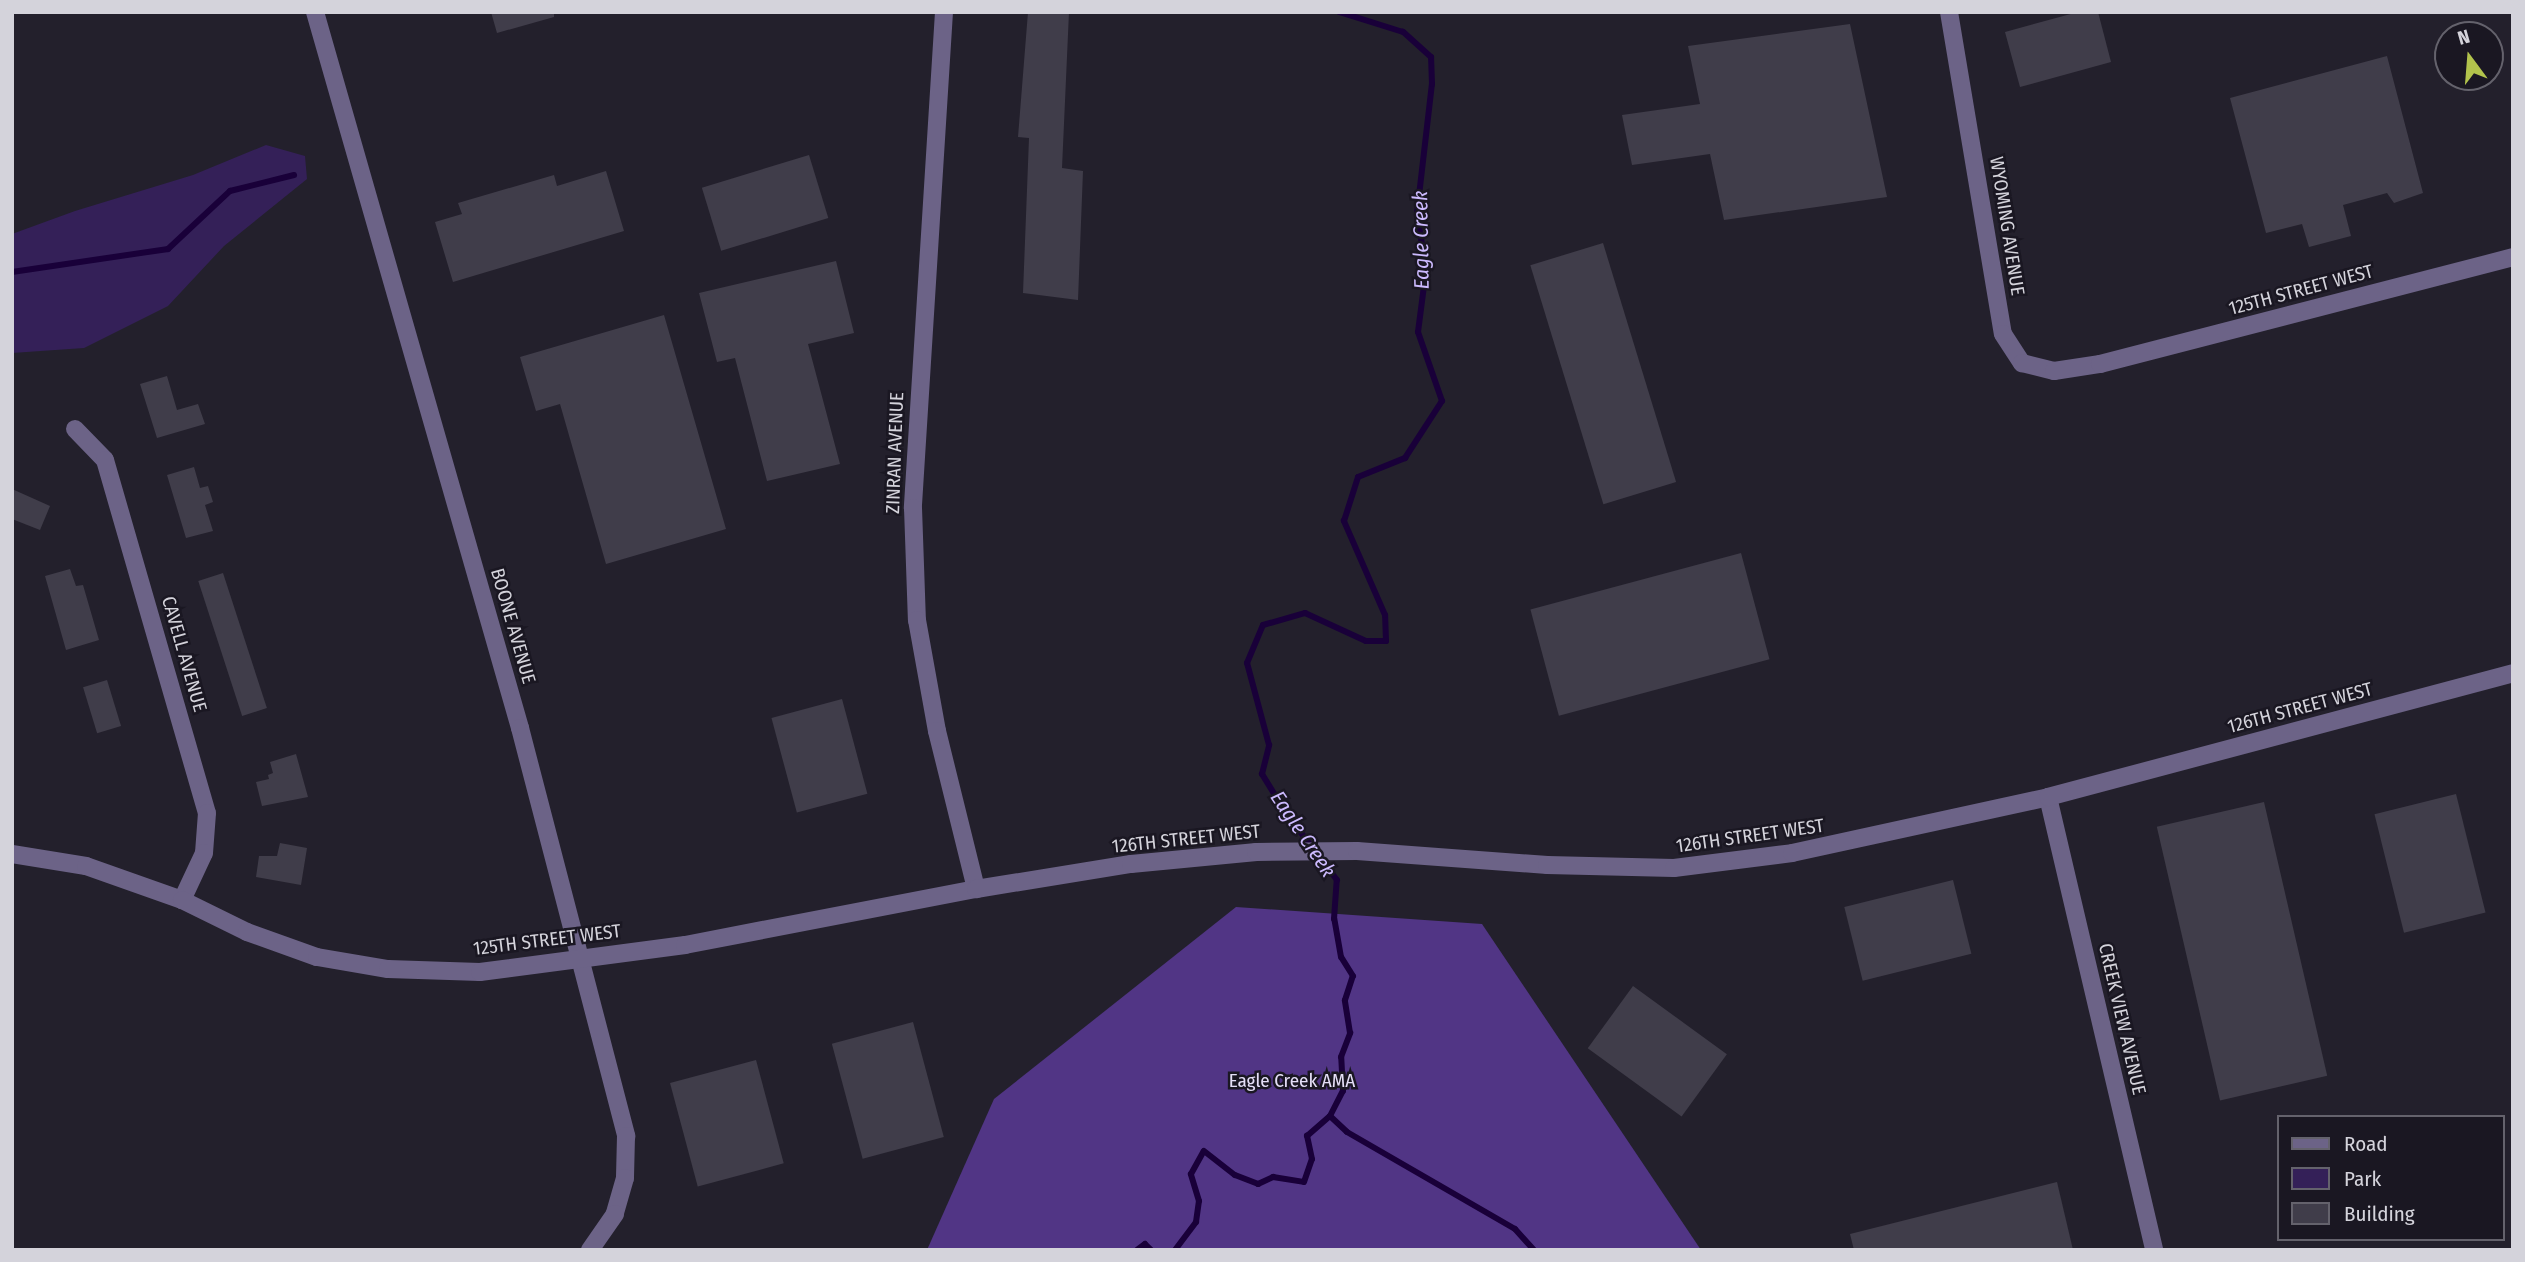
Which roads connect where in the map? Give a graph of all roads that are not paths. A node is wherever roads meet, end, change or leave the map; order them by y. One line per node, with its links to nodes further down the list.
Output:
1 (315, 12): 12 (street, BOONE AVENUE)
2 (944, 12): 10 (street, ZINRAN AVENUE)
3 (1948, 12): 5 (street, WYOMING AVENUE)
4 (2513, 257): 5 (street, 125TH STREET WEST)
5 (2100, 364)
6 (75, 429): 11 (street, CAVELL AVENUE)
7 (2513, 673): 8 (street, 126TH STREET WEST)
8 (2048, 797): 10 (street, 126TH STREET WEST); 14 (street, CREEK VIEW AVENUE)
9 (12, 854): 11 (street, 125TH STREET WEST)
10 (976, 889): 12 (street, 125TH STREET WEST)
11 (182, 900): 12 (street, 125TH STREET WEST)
12 (581, 957): 13 (street, BOONE AVENUE)
13 (590, 1250)
14 (2154, 1250)

